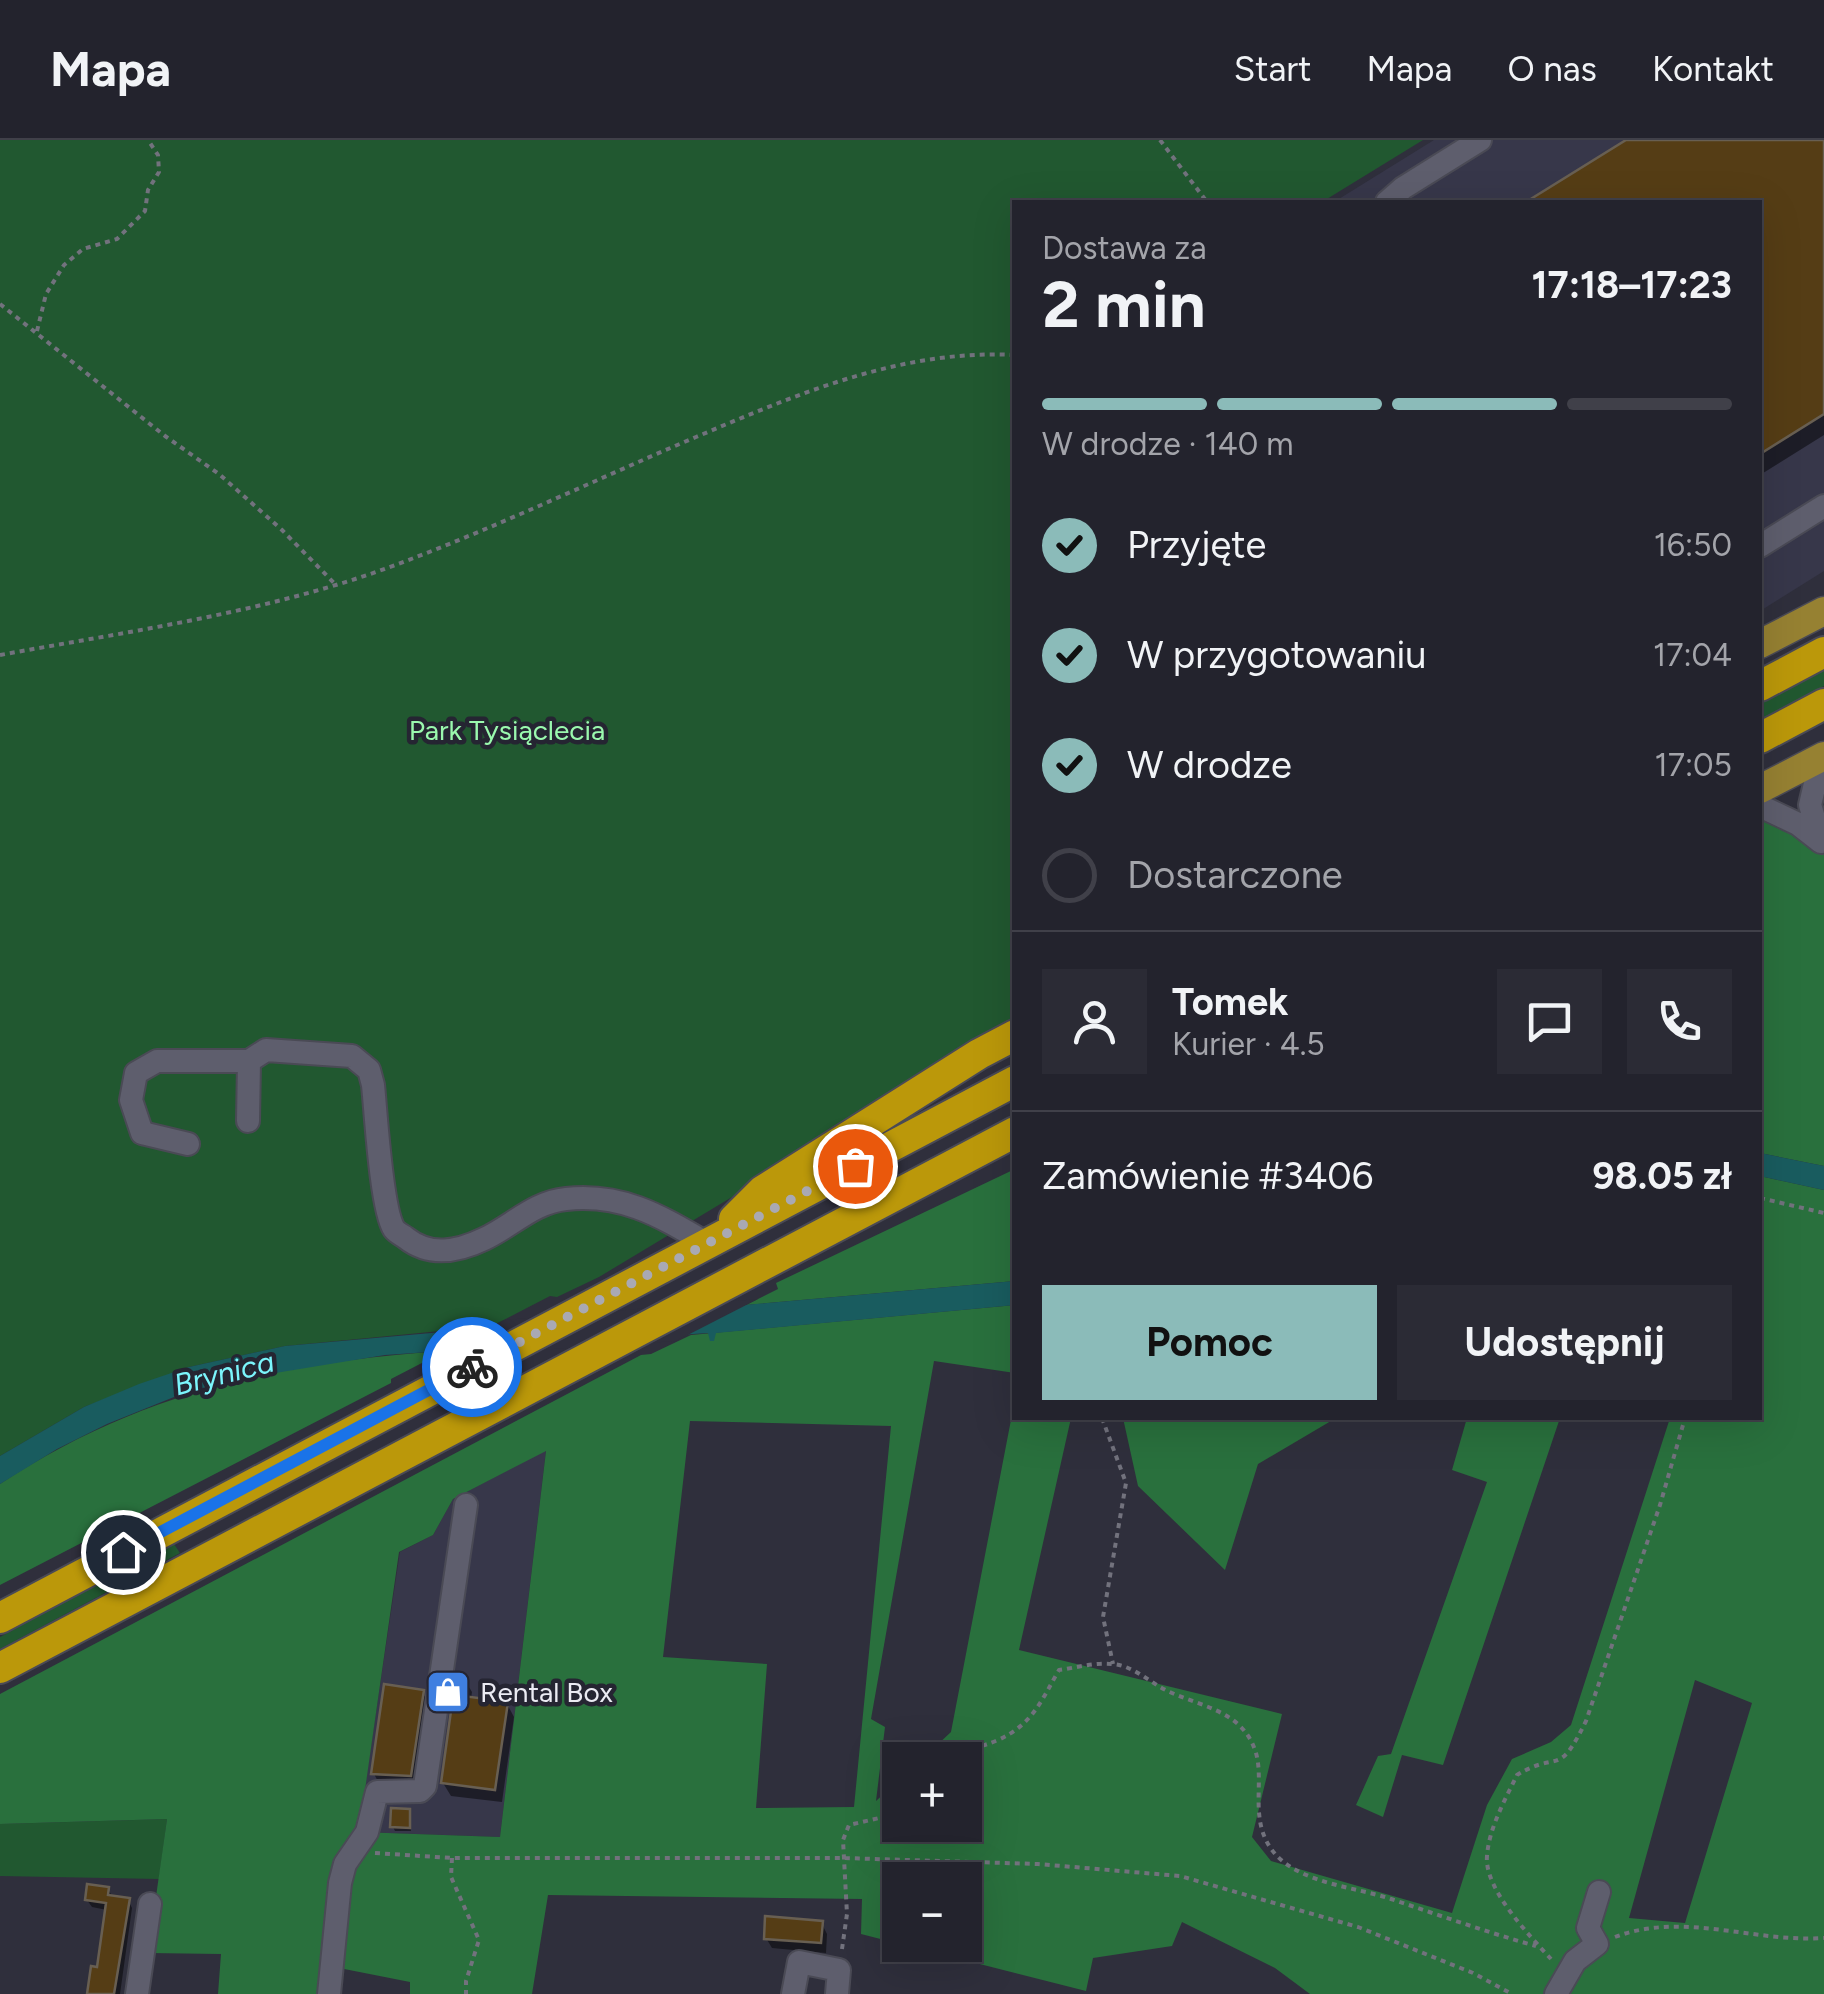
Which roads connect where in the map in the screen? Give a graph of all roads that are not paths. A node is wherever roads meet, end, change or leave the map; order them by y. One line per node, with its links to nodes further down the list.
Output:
1 (1480, 140): 2 (street)
2 (1389, 200)
3 (1824, 506): 4 (street)
4 (1762, 545)
5 (1824, 611): 6 (main road)
6 (1762, 643)
7 (1824, 652): 8 (highway)
8 (1762, 685)
9 (1824, 704): 10 (highway)
10 (1762, 737)
11 (1823, 757): 12 (main road); 14 (street)
12 (1762, 788)
13 (1762, 807): 14 (street)
14 (1822, 842)
15 (1012, 1036): 21 (highway)
16 (249, 1061): 18 (street); 20 (street); 21 (street)
17 (1012, 1083): 21 (highway)
18 (248, 1121)
19 (1012, 1136): 24 (highway)
20 (188, 1144)
21 (708, 1244): 23 (highway)
22 (466, 1505): 28 (street)
23 (0, 1618)
24 (0, 1668)
25 (1599, 1892): 31 (street)
26 (150, 1904): 27 (street)
27 (137, 1994)
28 (328, 1994)
29 (793, 1994): 30 (street)
30 (838, 1994)
31 (1556, 1994)

